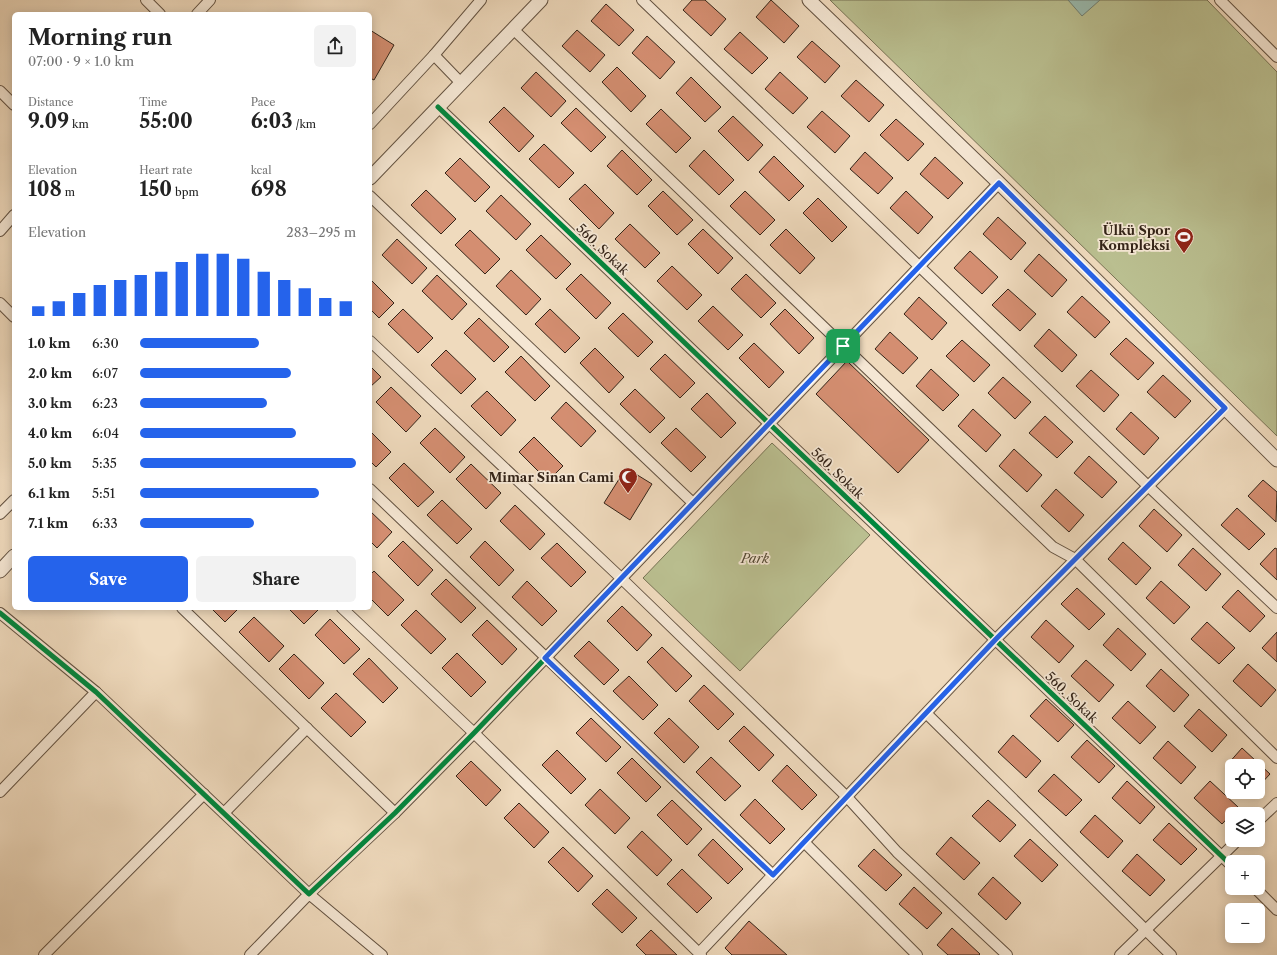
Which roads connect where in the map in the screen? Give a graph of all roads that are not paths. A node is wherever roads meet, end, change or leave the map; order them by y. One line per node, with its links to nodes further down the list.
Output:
1 (146, 0): 8 (street)
2 (210, 0): 9 (street)
3 (481, 0): 11 (street)
4 (541, 0): 10 (street)
5 (642, 0): 23 (street)
6 (809, 0): 19 (street)
7 (1220, 0): 12 (street)
8 (158, 12)
9 (199, 12)
10 (513, 29): 13 (street); 27 (street)
11 (434, 55): 13 (street); 17 (street)
12 (1277, 57)
13 (461, 83): 16 (street)
14 (0, 91): 15 (street)
15 (12, 103)
16 (438, 107): 18 (street); 29 (street, 560. Sokak)
17 (372, 122)
18 (372, 176)
19 (999, 183): 23 (street); 28 (street)
20 (372, 198): 34 (street)
21 (12, 217): 22 (street)
22 (0, 231)
23 (920, 266): 27 (street); 31 (street)
24 (0, 303): 25 (street)
25 (12, 315)
26 (372, 343): 39 (street)
27 (843, 346): 29 (street); 37 (street)
28 (1225, 408): 30 (street); 31 (street)
29 (770, 423): 34 (street); 44 (street, 560. Sokak)
30 (1277, 460)
31 (1148, 486): 37 (street); 40 (street)
32 (372, 491): 45 (street)
33 (12, 502): 35 (street)
34 (693, 503): 39 (street)
35 (0, 514)
36 (12, 558): 38 (street)
37 (1075, 559): 44 (street); 50 (street)
38 (0, 571)
39 (621, 578): 45 (street); 53 (street)
40 (1277, 608)
41 (184, 610): 48 (street)
42 (344, 610): 49 (street)
43 (0, 613): 46 (street)
44 (996, 639): 47 (street); 60 (street, 560. Sokak)
45 (545, 658): 49 (street); 62 (street)
46 (96, 692): 51 (street); 52 (street)
47 (927, 714): 53 (street); 66 (street)
48 (306, 728): 55 (street); 56 (street)
49 (474, 732): 56 (street); 67 (street)
50 (1277, 758)
51 (0, 792)
52 (204, 794): 55 (street); 68 (street)
53 (847, 797): 58 (street); 72 (street)
54 (1277, 803): 57 (street)
55 (224, 813): 63 (street)
56 (395, 813): 63 (street)
57 (1265, 814)
58 (804, 842): 62 (street); 71 (street)
59 (1231, 847): 60 (street)
60 (1222, 855): 61 (street, 560. Sokak); 66 (street)
61 (1225, 858)
62 (773, 875): 67 (street)
63 (309, 894): 69 (street); 70 (street)
64 (1261, 895): 65 (street)
65 (1277, 910)
66 (1145, 930): 73 (street); 74 (street)
67 (700, 954)
68 (44, 955)
69 (250, 955)
70 (382, 955)
71 (917, 955)
72 (1007, 955)
73 (1120, 955)
74 (1171, 955)

